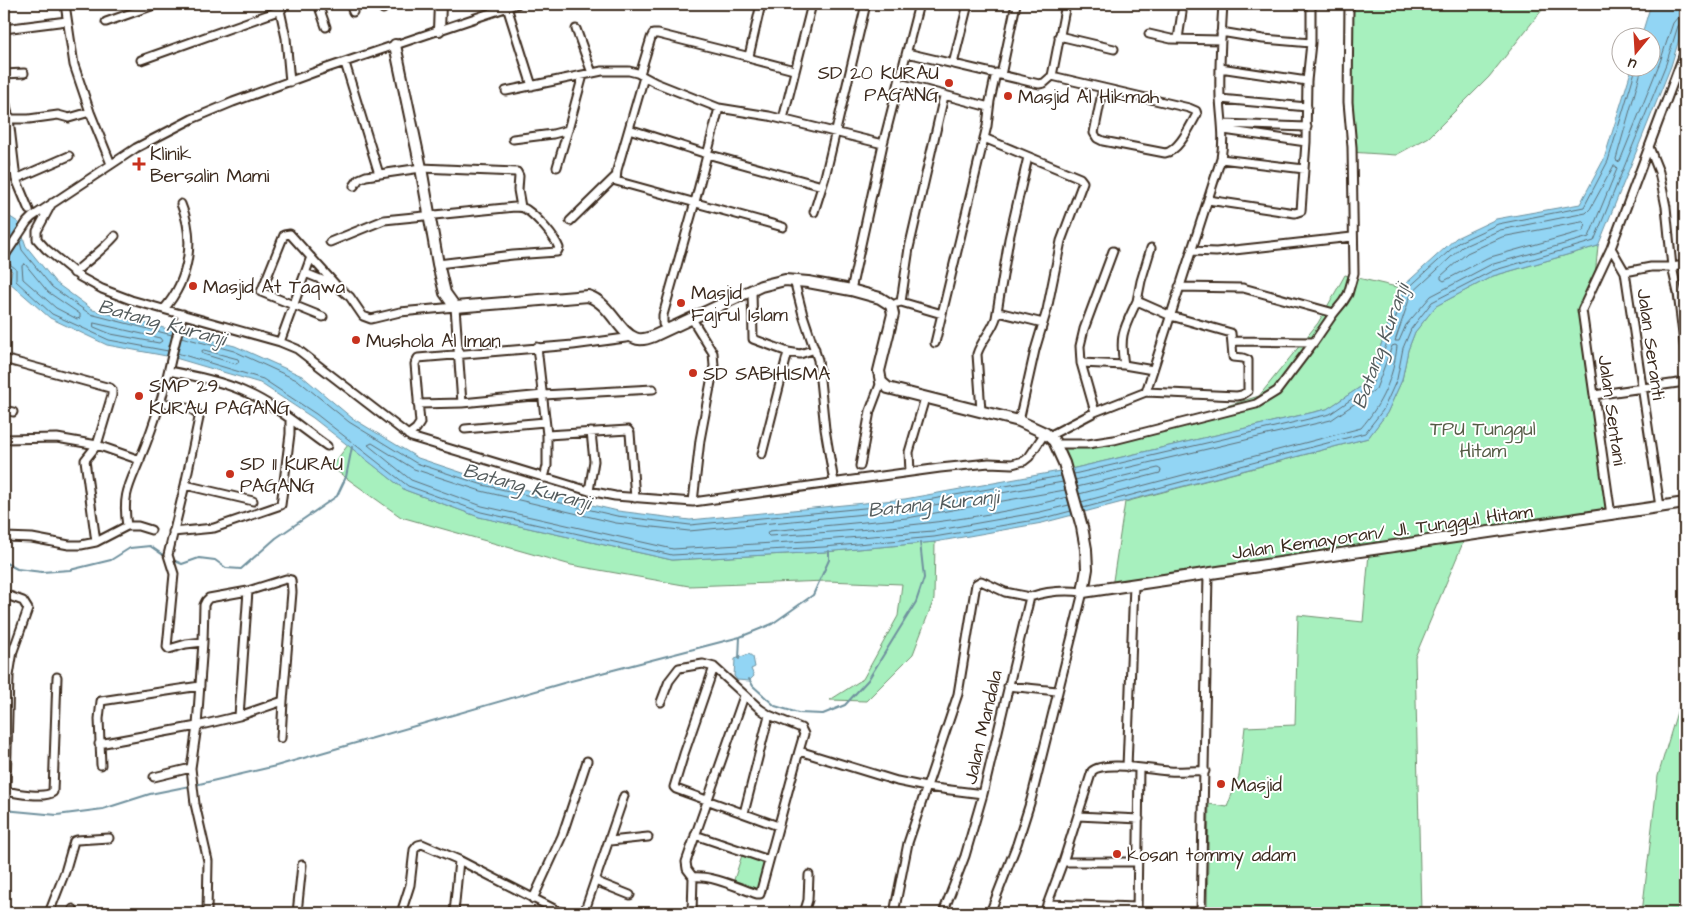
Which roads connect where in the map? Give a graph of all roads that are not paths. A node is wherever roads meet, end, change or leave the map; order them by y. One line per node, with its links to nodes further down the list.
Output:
1 (65, 4): 21 (street)
2 (157, 4): 22 (street)
3 (318, 4): 23 (street)
4 (350, 4): 19 (street)
5 (440, 4): 26 (street)
6 (517, 4): 18 (street)
7 (761, 4): 37 (street)
8 (812, 4): 42 (street)
9 (866, 4): 69 (street)
10 (919, 4): 35 (street)
11 (968, 4): 40 (street)
12 (1016, 4): 46 (street)
13 (1066, 4): 29 (street)
14 (1224, 4): 27 (street)
15 (1310, 4): 32 (street)
16 (1349, 4): 103 (street)
17 (282, 7): 38 (street); 51 (street)
18 (507, 7): 26 (street); 53 (street)
19 (352, 12)
20 (1182, 12): 30 (street)
21 (66, 21): 24 (street); 62 (street)
22 (106, 22)
23 (326, 27)
24 (4, 29)
25 (576, 29): 44 (street)
26 (439, 30): 33 (street)
27 (1221, 32): 31 (street); 32 (street)
28 (1149, 34): 30 (street)
29 (1059, 36): 34 (street); 49 (street)
30 (1178, 39): 31 (street)
31 (1221, 40): 41 (street)
32 (1311, 43): 50 (street)
33 (395, 45): 39 (street); 83 (street)
34 (1114, 49)
35 (906, 53): 40 (street); 52 (street)
36 (1685, 54): 74 (street)
37 (750, 57): 42 (street); 48 (street)
38 (141, 60)
39 (345, 63): 51 (street); 87 (street)
40 (952, 64): 46 (street)
41 (1220, 68): 50 (street); 58 (street)
42 (794, 70): 64 (street)
43 (24, 73): 45 (street)
44 (592, 73): 47 (street); 48 (street)
45 (4, 74)
46 (998, 74): 49 (street); 59 (street)
47 (583, 75): 53 (street); 68 (street)
48 (642, 76): 61 (street); 67 (street)
49 (1052, 76): 54 (street)
50 (1307, 81): 60 (street)
51 (290, 82): 81 (street)
52 (899, 83): 56 (street); 73 (street)
53 (532, 86): 55 (street)
54 (1103, 88): 54 (street)
55 (506, 91)
56 (944, 96): 59 (street); 123 (street)
57 (4, 99): 63 (street)
58 (1220, 99): 60 (street); 65 (street)
59 (989, 107): 70 (street)
60 (1307, 107): 66 (street)
61 (719, 108): 64 (street); 77 (street)
62 (90, 112): 63 (street); 81 (street)
63 (9, 119): 76 (street)
64 (783, 119): 69 (street)
65 (1224, 127): 66 (street); 72 (street); 80 (street)
66 (1306, 127): 72 (street)
67 (629, 129): 77 (street); 88 (street)
68 (568, 130): 71 (street); 82 (street)
69 (834, 133): 73 (street); 91 (street)
70 (984, 138): 79 (street); 129 (street)
71 (513, 139)
72 (1306, 142): 85 (street)
73 (884, 144): 121 (street)
74 (1649, 147): 106 (street); 113 (street)
75 (4, 150): 76 (street)
76 (12, 150): 84 (street)
77 (707, 154): 91 (street); 93 (street)
78 (69, 156): 89 (street)
79 (1028, 157): 127 (street); 134 (street)
80 (1221, 159): 85 (street); 92 (street)
81 (111, 164): 94 (street)
82 (557, 167)
83 (421, 168): 87 (street); 96 (street); 99 (street)
84 (14, 169): 86 (street); 89 (street)
85 (1304, 169): 92 (street)
86 (4, 173)
87 (379, 174): 90 (street)
88 (616, 177): 93 (street); 100 (street)
89 (16, 179): 97 (street)
90 (354, 186)
91 (822, 186): 98 (street)
92 (1208, 200): 108 (street)
93 (695, 202): 101 (street); 135 (street)
94 (52, 203): 109 (street); 114 (street)
95 (180, 204): 126 (street)
96 (521, 207): 99 (street); 111 (street)
97 (29, 210)
98 (814, 212)
99 (429, 216): 104 (street); 111 (street)
100 (570, 221)
101 (784, 227)
102 (115, 236): 114 (street)
103 (1352, 237): 108 (street); 128 (street)
104 (330, 242)
105 (1151, 248): 122 (street)
106 (1611, 248): 115 (street, Jalan Seranti); 157 (street, Jalan Sentani)
107 (1113, 251): 147 (street)
108 (1192, 251): 119 (street)
109 (4, 257)
110 (311, 257): 116 (street); 118 (street); 124 (street)
111 (438, 264): 125 (street)
112 (1685, 265): 113 (street)
113 (1672, 267): 115 (street); 143 (street)
114 (74, 272): 126 (street)
115 (1625, 272): 153 (street, Jalan Seranti)
116 (305, 273): 118 (street); 124 (street)
117 (794, 280): 120 (street); 121 (street); 142 (street)
118 (337, 286): 125 (street)
119 (1180, 287): 128 (street); 130 (street)
120 (752, 290): 133 (street); 144 (street)
121 (851, 290): 123 (street)
122 (1137, 301): 130 (street); 148 (street)
123 (896, 303): 129 (street); 151 (street)
124 (292, 305): 132 (street); 138 (street)
125 (455, 307): 136 (street); 145 (street)
126 (164, 309): 131 (street)
127 (998, 312): 134 (street); 163 (street)
128 (1334, 313): 140 (street)
129 (942, 314): 139 (street)
130 (1171, 316): 137 (street); 150 (street)
131 (181, 318): 138 (street); 149 (street)
132 (323, 318)
133 (692, 319): 135 (street); 190 (street)
134 (1043, 323): 167 (street)
135 (668, 330): 136 (street)
136 (633, 337): 141 (street)
137 (1232, 341): 140 (street); 155 (street)
138 (280, 342): 172 (street)
139 (934, 342)
140 (1314, 342): 177 (street)
141 (537, 347): 145 (street); 156 (street)
142 (815, 349): 144 (street); 185 (street)
143 (1685, 351)
144 (788, 352): 180 (street)
145 (459, 354): 160 (street); 161 (street)
146 (4, 359): 178 (street)
147 (1081, 363): 148 (street); 165 (street)
148 (1124, 365): 150 (street)
149 (169, 368): 159 (street); 166 (street)
150 (1153, 370): 155 (street)
151 (880, 382): 158 (street); 182 (street)
152 (1685, 382): 153 (street)
153 (1642, 388): 157 (street); 192 (street, Jalan Seranti)
154 (653, 389): 156 (street)
155 (1146, 392): 165 (street)
156 (543, 395): 160 (street); 168 (street)
157 (1594, 395): 193 (street, Jalan Sentani)
158 (925, 398): 163 (street); 183 (street)
159 (160, 402): 181 (street); 186 (street)
160 (462, 403): 161 (street)
161 (418, 404): 172 (street)
162 (4, 410): 164 (street)
163 (981, 411): 167 (street)
164 (12, 412)
165 (1095, 412): 174 (street)
166 (290, 420): 179 (street); 196 (street)
167 (1019, 421): 174 (street)
168 (545, 422): 169 (street); 173 (street)
169 (465, 429)
170 (21, 430): 175 (street)
171 (591, 432): 173 (street); 187 (street); 188 (street)
172 (408, 435): 184 (street)
173 (547, 435): 184 (street)
174 (1047, 435): 177 (street); 183 (street)
175 (21, 438): 176 (street); 178 (street)
176 (4, 439)
177 (1057, 444): 202 (street)
178 (96, 445): 181 (street); 198 (street)
179 (327, 446)
180 (762, 454)
181 (140, 460): 194 (street)
182 (860, 466)
183 (910, 472): 185 (street)
184 (544, 478): 187 (street)
185 (834, 482): 190 (street)
186 (185, 485): 189 (street); 196 (street)
187 (590, 491): 188 (street)
188 (635, 498): 190 (street)
189 (253, 501)
190 (694, 502)
191 (1685, 503): 192 (street, Jalan Kemayoran/ Jl. Tunggul Hitam)
192 (1660, 507): 193 (street, Jalan Kemayoran/ Jl. Tunggul Hitam)
193 (1611, 515): 199 (street, Jalan Kemayoran/ Jl. Tunggul Hitam)
194 (127, 526): 195 (street); 198 (street)
195 (150, 530)
196 (173, 532): 205 (street)
197 (4, 536): 198 (street)
198 (96, 542)
199 (1208, 575): 200 (street, Jalan Kemayoran/ Jl. Tunggul Hitam); 225 (street)
200 (1134, 585): 202 (street, Jalan Kemayoran/ Jl. Tunggul Hitam); 222 (street)
201 (248, 591): 205 (street); 212 (street); 215 (street)
202 (1083, 592): 204 (street); 210 (street)
203 (4, 594): 207 (street)
204 (1030, 597): 209 (street, Jalan Mandala); 227 (street)
205 (203, 642): 208 (street)
206 (714, 667): 211 (street); 213 (street); 230 (street)
207 (57, 677)
208 (200, 686): 216 (street); 218 (street)
209 (1008, 686): 210 (street); 228 (street, Jalan Mandala)
210 (1057, 691): 262 (street)
211 (744, 696): 214 (street); 230 (street)
212 (283, 701): 215 (street); 217 (street)
213 (662, 702)
214 (769, 715): 219 (street); 231 (street)
215 (239, 716): 216 (street)
216 (197, 726): 218 (street); 224 (street)
217 (281, 738)
218 (99, 744): 221 (street)
219 (799, 751): 227 (street); 234 (street)
220 (587, 761): 248 (street)
221 (101, 765)
222 (1127, 767): 223 (street); 232 (street)
223 (1139, 768): 225 (street); 233 (street)
224 (191, 771): 226 (street); 252 (street)
225 (1205, 771): 264 (street)
226 (154, 777)
227 (926, 787): 228 (street); 260 (street)
228 (983, 794): 261 (street, Jalan Mandala)
229 (624, 796): 238 (street)
230 (708, 800): 231 (street); 235 (street)
231 (744, 813): 234 (street)
232 (1078, 816): 233 (street); 241 (street)
233 (1139, 819): 242 (street)
234 (778, 826): 240 (street)
235 (695, 835): 240 (street); 245 (street)
236 (648, 837): 238 (street)
237 (109, 838): 251 (street)
238 (610, 840): 246 (street)
239 (459, 860): 248 (street); 254 (street); 255 (street)
240 (769, 860): 245 (street)
241 (1063, 862): 242 (street); 249 (street)
242 (1138, 862): 250 (street)
243 (302, 865): 253 (street)
244 (809, 875): 259 (street)
245 (693, 878): 258 (street)
246 (595, 881): 247 (street); 257 (street)
247 (630, 895)
248 (533, 899): 256 (street)
249 (1047, 904): 250 (street); 263 (street)
250 (1137, 910)
251 (49, 913)
252 (207, 913)
253 (297, 913)
254 (401, 913)
255 (454, 913)
256 (562, 913)
257 (584, 913)
258 (692, 913)
259 (804, 913)
260 (894, 913)
261 (943, 913)
262 (990, 913)
263 (1044, 913)
264 (1201, 913)

